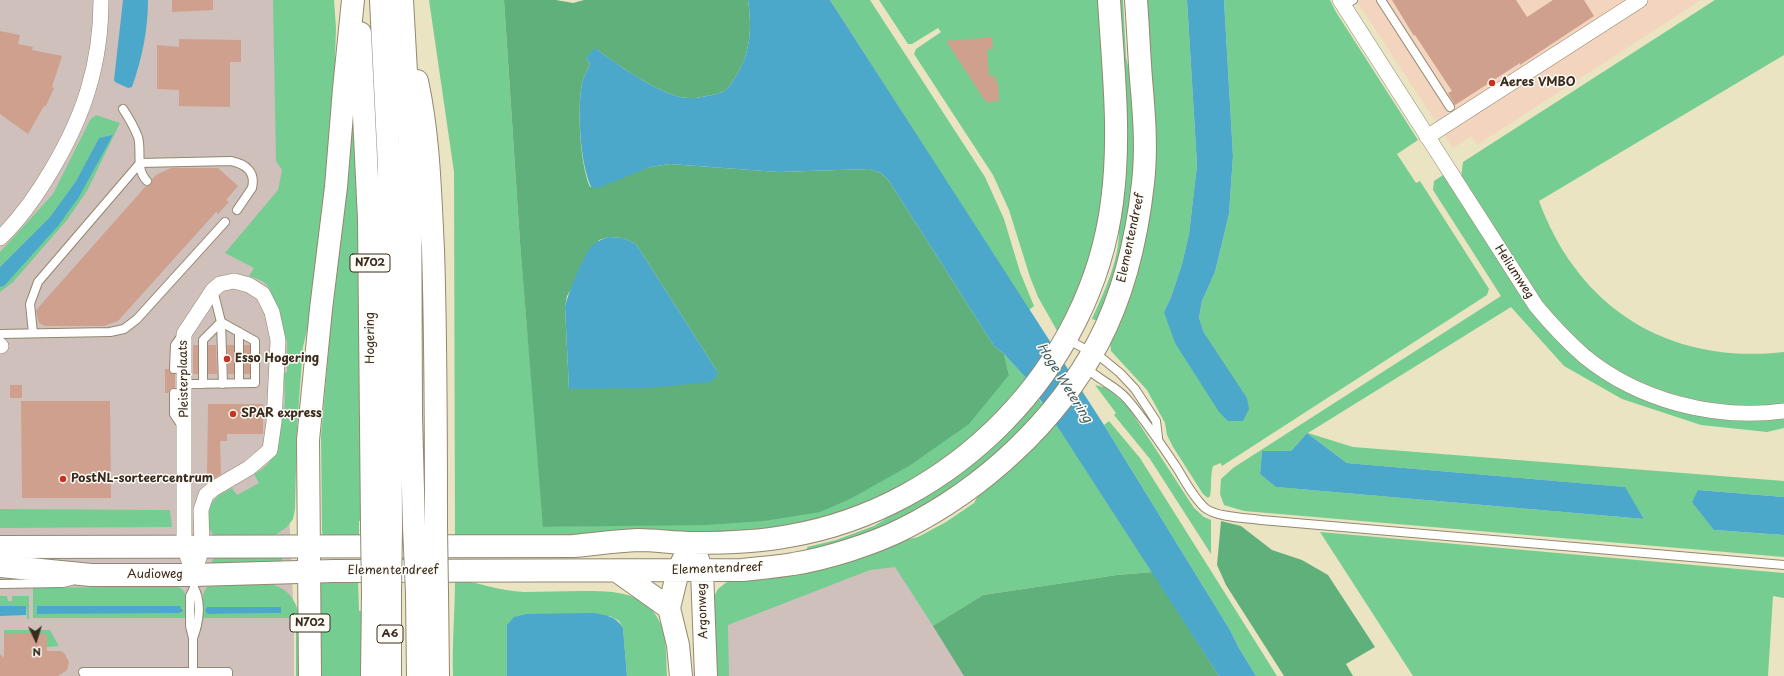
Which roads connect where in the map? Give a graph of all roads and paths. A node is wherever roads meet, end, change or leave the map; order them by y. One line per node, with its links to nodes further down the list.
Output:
1 (101, 0): 19 (street)
2 (353, 0): 37 (main road, N702)
3 (357, 0): 35 (main road, Hogering / N702)
4 (381, 0): 35 (main road, A6)
5 (402, 0): 11 (main road)
6 (1109, 0): 25 (main road, Elementendreef)
7 (1136, 0): 27 (main road, Elementendreef)
8 (1381, 0): 12 (lane)
9 (1640, 0): 14 (street)
10 (1345, 2): 14 (street, Heliumweg)
11 (404, 27): 49 (main road, bridge); 49 (main road, bridge)
12 (1450, 107)
13 (123, 109): 15 (lane)
14 (1428, 137): 33 (street, Heliumweg)
15 (140, 163): 16 (lane); 17 (lane); 23 (lane)
16 (147, 181)
17 (237, 210)
18 (225, 222): 23 (lane)
19 (0, 238)
20 (213, 290): 21 (lane); 24 (street, Pleisterplaats); 39 (street, Pleisterplaats)
21 (221, 322): 22 (lane); 29 (lane); 30 (lane)
22 (239, 332): 31 (lane); 31 (lane)
23 (33, 333): 26 (lane)
24 (184, 334): 28 (lane); 32 (street, Pleisterplaats)
25 (1067, 339): 27 (lane); 36 (main road, Elementendreef)
26 (0, 342)
27 (1088, 359): 34 (lane); 34 (lane); 45 (main road, Elementendreef)
28 (174, 369)
29 (203, 384): 30 (lane); 32 (lane)
30 (222, 384): 31 (lane)
31 (239, 384)
32 (179, 389): 39 (street, Pleisterplaats)
33 (1784, 412)
34 (1158, 439): 41 (lane)
35 (382, 527): 50 (main road, A6, bridge)
36 (692, 543): 37 (main road, Elementendreef); 44 (main road); 45 (main road, Argonweg)
37 (309, 546): 39 (main road); 42 (main road, N702)
38 (0, 547): 39 (main road)
39 (193, 547): 47 (street, Pleisterplaats)
40 (0, 566): 46 (main road, Audioweg)
41 (1784, 566)
42 (310, 571): 43 (main road, Elementendreef); 47 (main road, Audioweg); 56 (main road, N702)
43 (617, 571): 44 (main road, Elementendreef); 51 (main road)
44 (678, 571): 45 (main road, Elementendreef); 51 (main road)
45 (702, 571): 61 (main road, Argonweg)
46 (91, 575): 47 (main road, Audioweg); 48 (lane)
47 (194, 582): 53 (lane)
48 (0, 584)
49 (427, 592): 52 (main road); 59 (main road)
50 (382, 593): 57 (main road); 58 (main road, A6)
51 (669, 608): 60 (main road)
52 (439, 672)
53 (193, 674): 54 (lane); 55 (lane)
54 (85, 676)
55 (228, 676)
56 (310, 676)
57 (372, 676)
58 (390, 676)
59 (418, 676)
60 (681, 676)
61 (706, 676)

